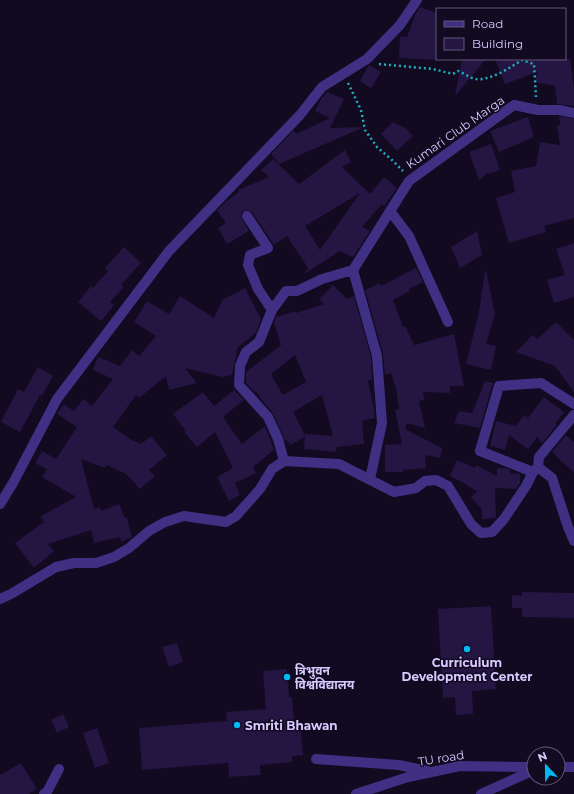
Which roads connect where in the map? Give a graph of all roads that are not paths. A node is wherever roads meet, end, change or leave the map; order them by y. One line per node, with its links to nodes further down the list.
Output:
1 (417, 0): 13 (street)
2 (574, 113): 3 (street, Kumari Club Marga)
3 (390, 210): 5 (street, Kumari Club Marga); 7 (street)
4 (247, 216): 6 (street)
5 (353, 270): 6 (street); 12 (street)
6 (272, 310): 10 (street)
7 (448, 322)
8 (574, 404): 11 (street)
9 (574, 415): 11 (street)
10 (284, 461): 12 (street); 15 (street)
11 (535, 469): 12 (street); 14 (street)
12 (370, 479)
13 (0, 504)
14 (574, 540)
15 (0, 599)
16 (316, 758): 19 (street)
17 (526, 768): 19 (street, TU road)
18 (59, 769): 21 (street)
19 (431, 772): 22 (street, TU road)
20 (526, 772): 23 (street)
21 (44, 794)
22 (356, 794)
23 (480, 794)

